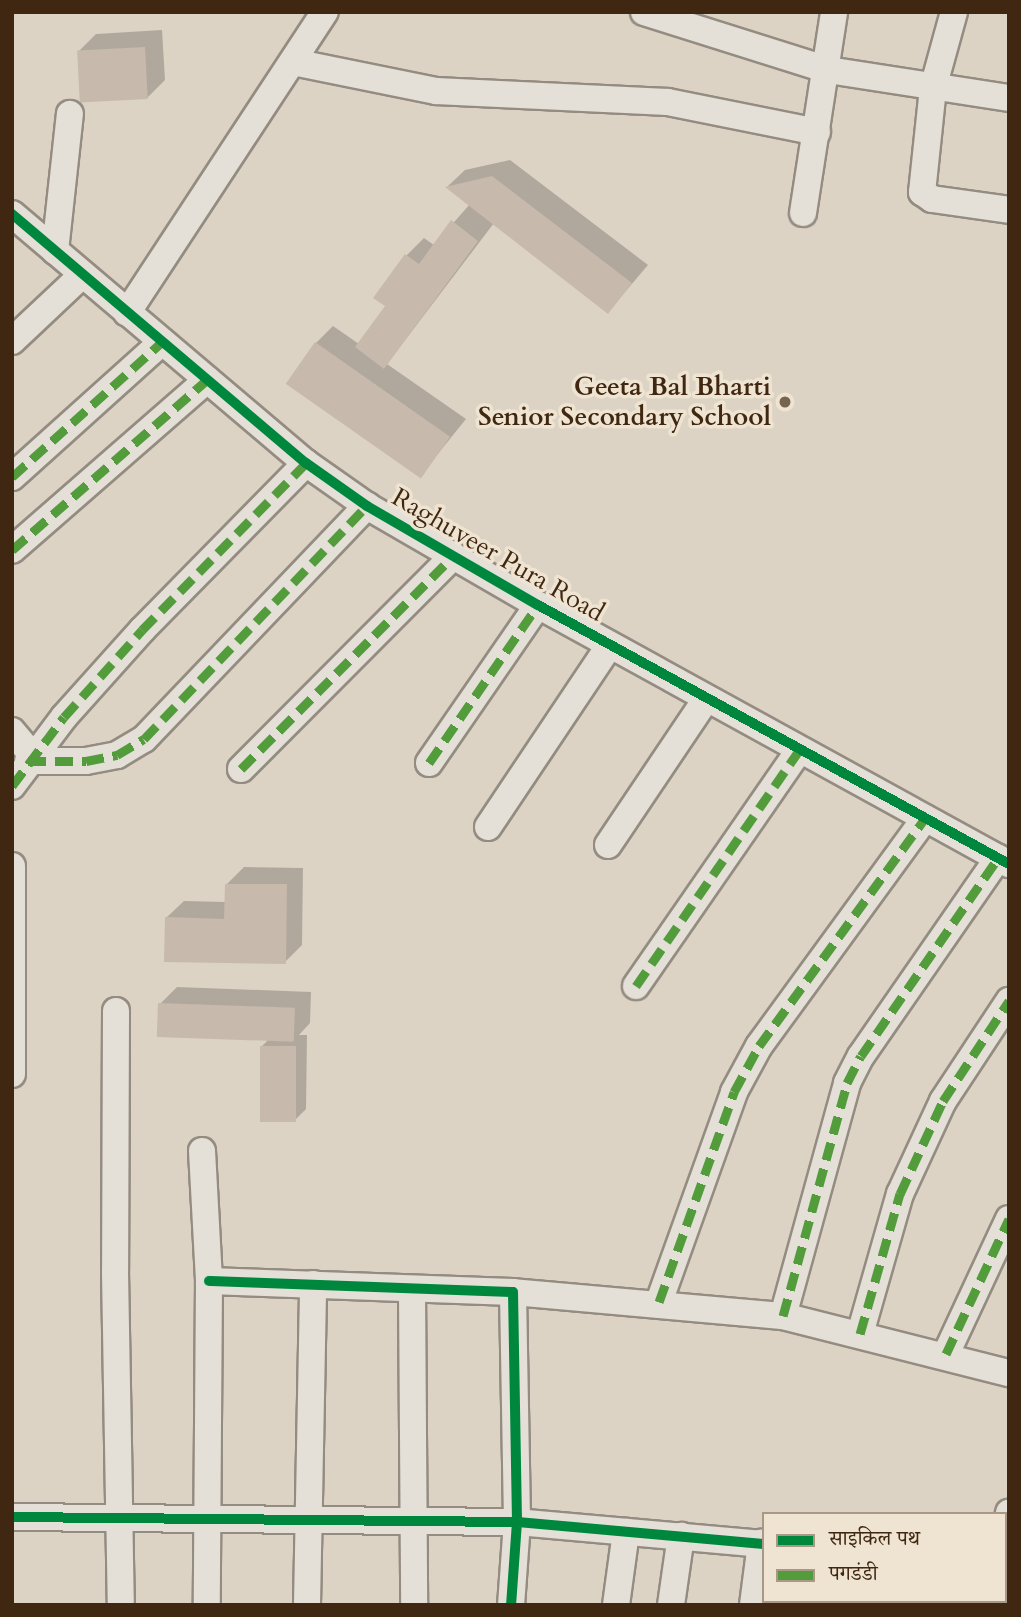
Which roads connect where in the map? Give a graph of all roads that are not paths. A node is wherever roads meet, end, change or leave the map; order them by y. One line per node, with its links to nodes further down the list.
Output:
1 (325, 12): 5 (street)
2 (644, 12): 6 (street)
3 (834, 12): 6 (street)
4 (954, 12): 7 (street)
5 (293, 62): 10 (street); 16 (street)
6 (828, 70): 7 (street); 10 (street)
7 (933, 88): 8 (street); 11 (street)
8 (1009, 98)
9 (70, 114): 14 (street)
10 (817, 132): 12 (street)
11 (1009, 210)
12 (803, 213)
13 (12, 214): 14 (street, Raghuveer Pura Road)
14 (55, 251): 15 (street, Raghuveer Pura Road)
15 (81, 276): 16 (street, Raghuveer Pura Road); 17 (street)
16 (127, 313): 18 (street, Raghuveer Pura Road)
17 (17, 328)
18 (162, 342): 19 (street, Raghuveer Pura Road); 21 (street)
19 (207, 380): 20 (street, Raghuveer Pura Road); 23 (street)
20 (306, 463): 22 (street, Raghuveer Pura Road); 30 (street)
21 (12, 477)
22 (367, 506): 24 (street, Raghuveer Pura Road); 30 (street)
23 (12, 550)
24 (453, 556): 25 (street, Raghuveer Pura Road); 32 (street)
25 (538, 605): 26 (street, Raghuveer Pura Road); 31 (street)
26 (610, 646): 27 (street, Raghuveer Pura Road); 35 (street)
27 (706, 699): 29 (street, Raghuveer Pura Road); 36 (street)
28 (12, 731): 30 (street)
29 (799, 751): 34 (street, Raghuveer Pura Road); 39 (street)
30 (31, 759): 33 (street)
31 (429, 763)
32 (241, 769)
33 (12, 786)
34 (925, 818): 37 (street, Raghuveer Pura Road); 49 (street)
35 (488, 828)
36 (608, 845)
37 (1003, 861): 50 (street)
38 (12, 866): 42 (street)
39 (636, 986)
40 (1009, 1001): 51 (street)
41 (116, 1011): 55 (street)
42 (12, 1074)
43 (202, 1152): 45 (street)
44 (1009, 1219): 52 (street)
45 (209, 1281): 46 (street); 56 (street)
46 (313, 1284): 47 (street); 58 (street)
47 (412, 1290): 48 (street); 57 (street)
48 (513, 1292): 49 (street); 59 (street)
49 (659, 1303): 50 (street)
50 (783, 1316): 51 (street)
51 (860, 1334): 52 (street)
52 (946, 1354): 53 (street)
53 (1009, 1373)
54 (12, 1517): 55 (street)
55 (119, 1518): 56 (street); 63 (street)
56 (207, 1520): 58 (street); 64 (street)
57 (417, 1521): 58 (street); 59 (street); 66 (street)
58 (305, 1522): 65 (street)
59 (517, 1522): 60 (street); 67 (street)
60 (626, 1532): 61 (street); 68 (street)
61 (681, 1536): 62 (street); 69 (street)
62 (762, 1543): 70 (street)
63 (121, 1605)
64 (207, 1605)
65 (307, 1605)
66 (414, 1605)
67 (511, 1605)
68 (616, 1605)
69 (671, 1605)
70 (753, 1605)

